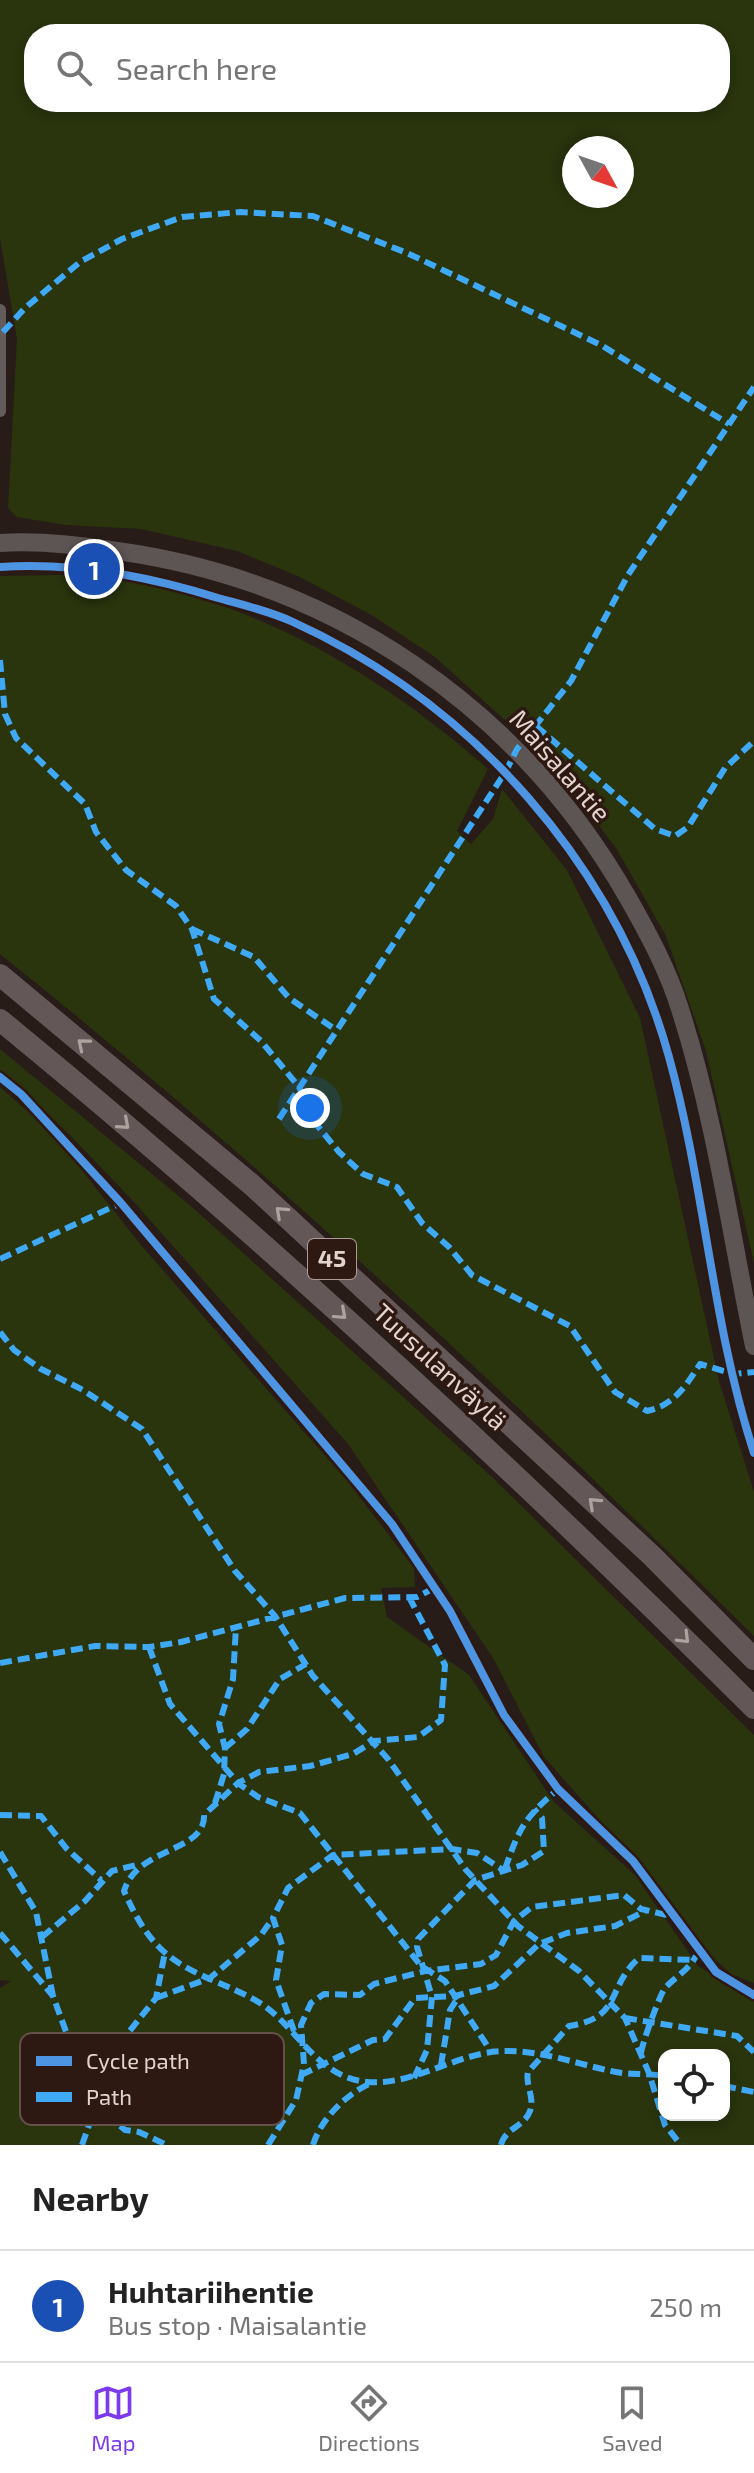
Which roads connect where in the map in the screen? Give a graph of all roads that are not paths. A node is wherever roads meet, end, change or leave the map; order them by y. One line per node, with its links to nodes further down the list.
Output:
1 (0, 310): 2 (street)
2 (0, 411)
3 (0, 543): 6 (main road, Maisalantie)
4 (0, 975): 7 (highway, Tuusulanväylä / 45, one-way to 4)
5 (0, 1020): 8 (highway, Tuusulanväylä / 45, one-way to 8)
6 (754, 1346)
7 (754, 1659)
8 (754, 1708)

